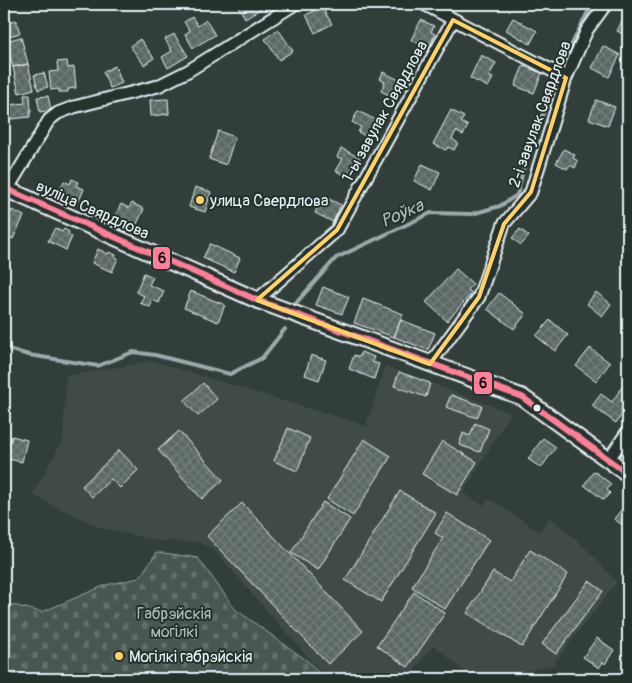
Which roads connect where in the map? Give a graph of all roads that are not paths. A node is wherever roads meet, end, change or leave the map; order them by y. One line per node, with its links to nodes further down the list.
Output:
1 (295, 4): 6 (street)
2 (424, 4): 4 (street)
3 (606, 4): 5 (street, 2-і завулак Свярдлова)
4 (453, 20): 5 (street); 7 (street, 1-ы завулак Свярдлова)
5 (566, 78): 8 (street, 2-і завулак Свярдлова)
6 (5, 191): 7 (street, вуліца Свярдлова)
7 (257, 300): 8 (street, вуліца Свярдлова)
8 (430, 364): 10 (street, вуліца Свярдлова)
9 (628, 431): 10 (street)
10 (609, 459): 11 (street, вуліца Свярдлова)
11 (628, 474)

